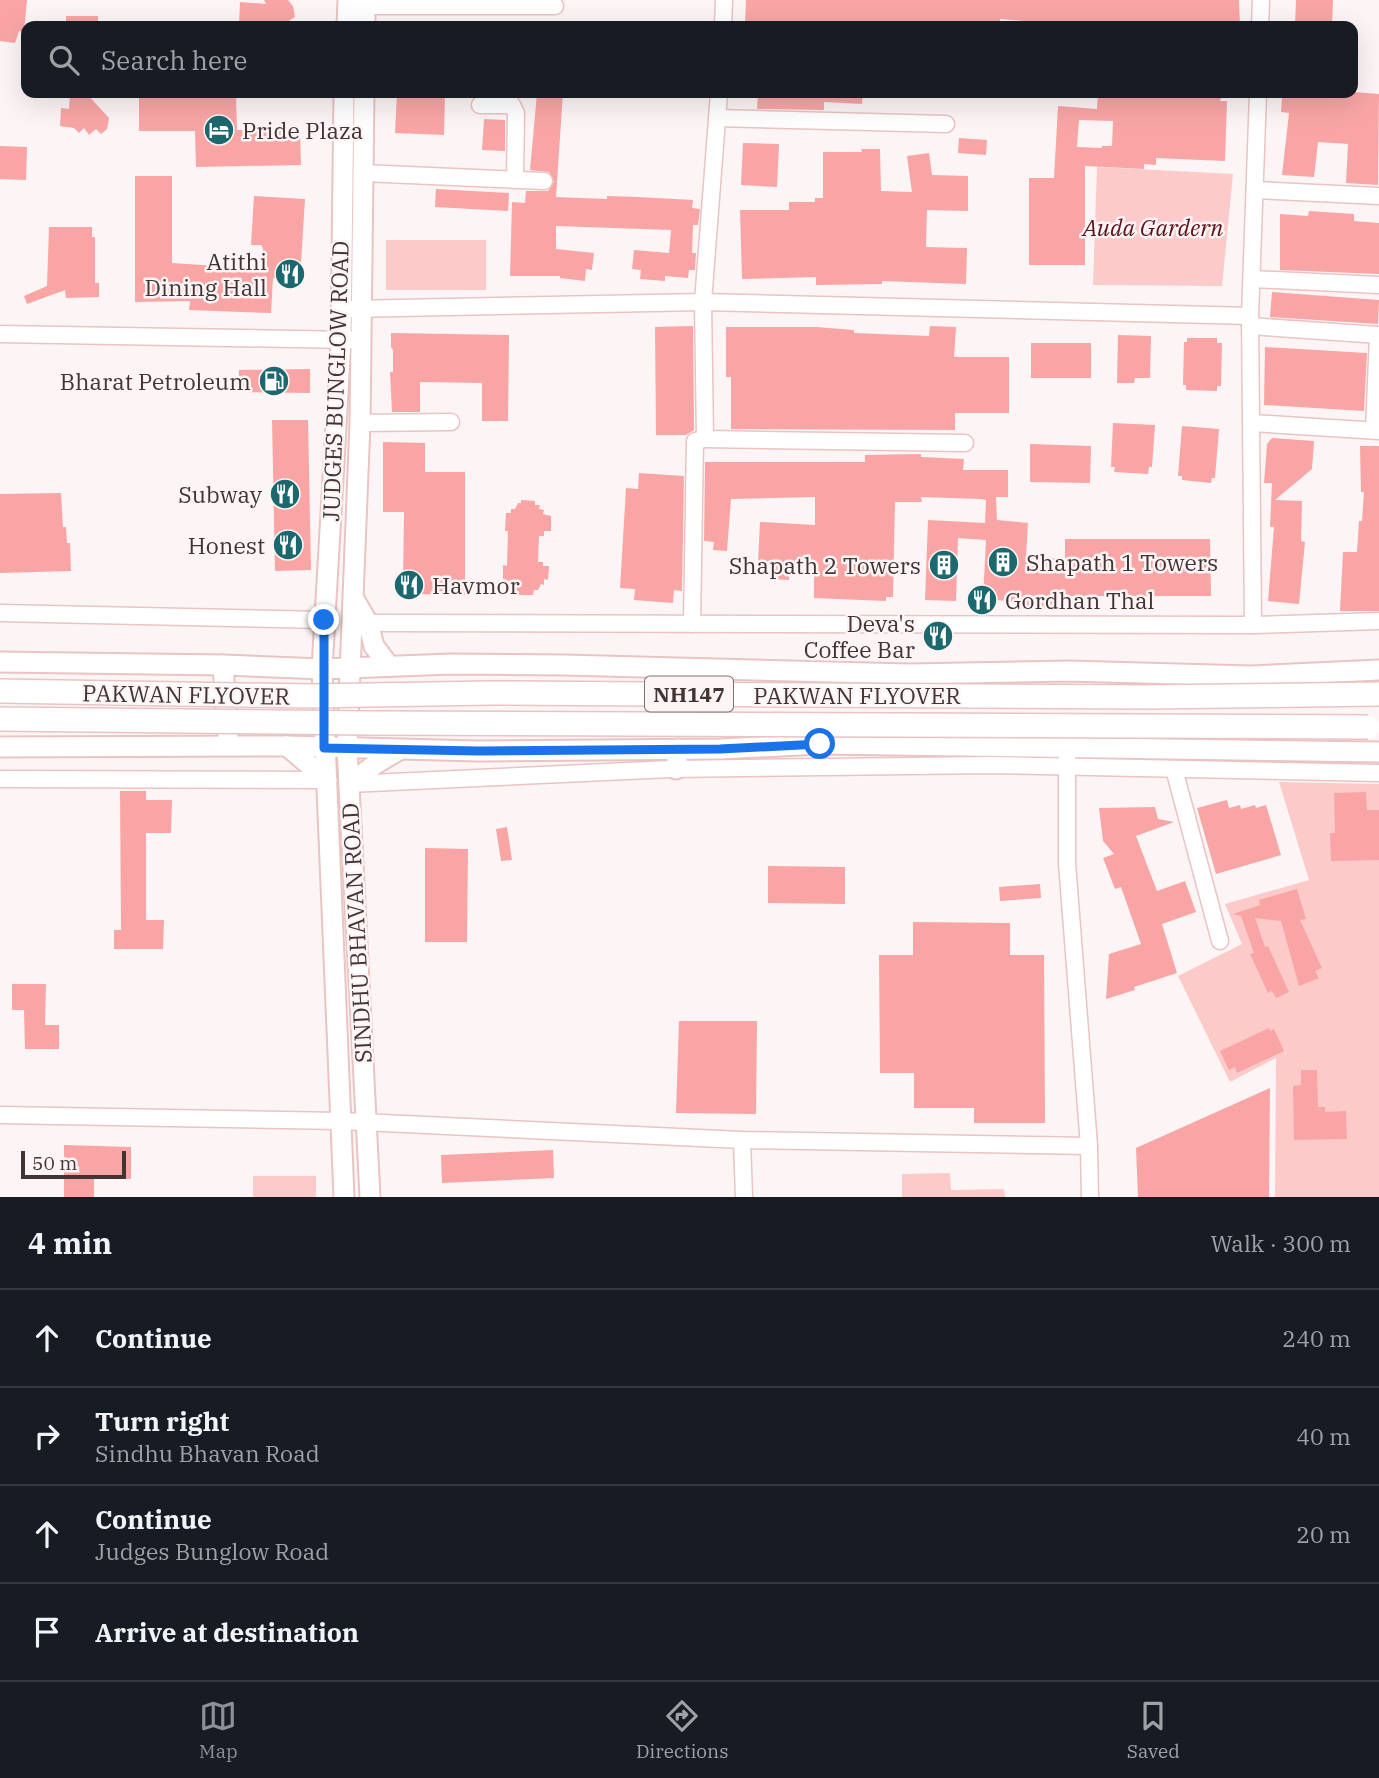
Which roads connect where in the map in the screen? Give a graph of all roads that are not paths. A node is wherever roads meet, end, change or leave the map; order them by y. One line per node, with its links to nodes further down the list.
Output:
1 (724, 0): 7 (street)
2 (1261, 0): 8 (street)
3 (359, 2): 4 (street); 5 (main road); 6 (main road)
4 (555, 6)
5 (350, 21)
6 (364, 21)
7 (723, 21)
8 (1260, 21)
9 (344, 98): 24 (main road, JUDGES BUNGLOW ROAD)
10 (364, 98): 16 (main road, JUDGES BUNGLOW ROAD)
11 (719, 98): 14 (street)
12 (1258, 98): 19 (street)
13 (480, 105): 17 (street)
14 (718, 118): 15 (street); 23 (street)
15 (946, 124)
16 (363, 173): 17 (street); 24 (main road, JUDGES BUNGLOW ROAD)
17 (515, 180): 18 (street)
18 (544, 181)
19 (1255, 190): 20 (street); 21 (street)
20 (1379, 196)
21 (1252, 279): 22 (street); 25 (street)
22 (1379, 285)
23 (703, 302): 24 (street); 25 (street); 33 (street)
24 (350, 309): 28 (main road, JUDGES BUNGLOW ROAD)
25 (1250, 321): 27 (street); 31 (street)
26 (0, 334): 28 (street)
27 (1378, 335): 32 (street)
28 (351, 340): 30 (main road, JUDGES BUNGLOW ROAD); 37 (main road, JUDGES BUNGLOW ROAD)
29 (452, 422): 30 (street)
30 (360, 423): 35 (main road, JUDGES BUNGLOW ROAD)
31 (1252, 423): 32 (street); 41 (street)
32 (1377, 430)
33 (705, 439): 34 (street); 40 (street)
34 (965, 443)
35 (354, 598): 39 (main road); 46 (main road, JUDGES BUNGLOW ROAD)
36 (0, 613): 37 (street)
37 (324, 620): 45 (main road, JUDGES BUNGLOW ROAD)
38 (1379, 621): 41 (street)
39 (368, 623): 40 (street); 44 (main road)
40 (692, 624): 41 (street)
41 (1253, 625)
42 (0, 662): 43 (main road)
43 (223, 665): 45 (main road); 54 (main road)
44 (389, 667): 46 (main road); 47 (main road)
45 (323, 669): 46 (main road); 57 (main road, SINDHU BHAVAN ROAD)
46 (349, 669): 55 (main road, SINDHU BHAVAN ROAD)
47 (1379, 670)
48 (0, 691): 49 (highway, PAKWAN FLYOVER / NH147, bridge)
49 (1379, 694)
50 (0, 719): 51 (highway, PAKWAN FLYOVER / NH147, bridge)
51 (1368, 727)
52 (287, 746): 54 (main road); 57 (main road); 66 (main road)
53 (0, 747): 54 (main road)
54 (228, 747)
55 (347, 747): 57 (main road); 58 (main road); 67 (main road, SINDHU BHAVAN ROAD)
56 (1067, 747): 59 (main road); 60 (main road); 61 (street)
57 (324, 748): 66 (main road, SINDHU BHAVAN ROAD)
58 (400, 749): 59 (main road); 67 (main road)
59 (678, 749): 62 (main road)
60 (1379, 752)
61 (1068, 767): 62 (street); 63 (street); 73 (street)
62 (676, 769): 67 (street)
63 (1174, 769): 64 (street); 68 (street)
64 (1379, 774)
65 (0, 779): 66 (street)
66 (327, 780): 70 (main road, SINDHU BHAVAN ROAD)
67 (349, 784): 71 (main road, SINDHU BHAVAN ROAD)
68 (1220, 941)
69 (0, 1115): 70 (street)
70 (341, 1121): 71 (street); 74 (main road, SINDHU BHAVAN ROAD)
71 (366, 1122): 72 (street); 75 (main road, SINDHU BHAVAN ROAD)
72 (742, 1140): 73 (street); 76 (street)
73 (1089, 1146): 77 (street)
74 (344, 1197)
75 (370, 1197)
76 (744, 1197)
77 (1090, 1197)

